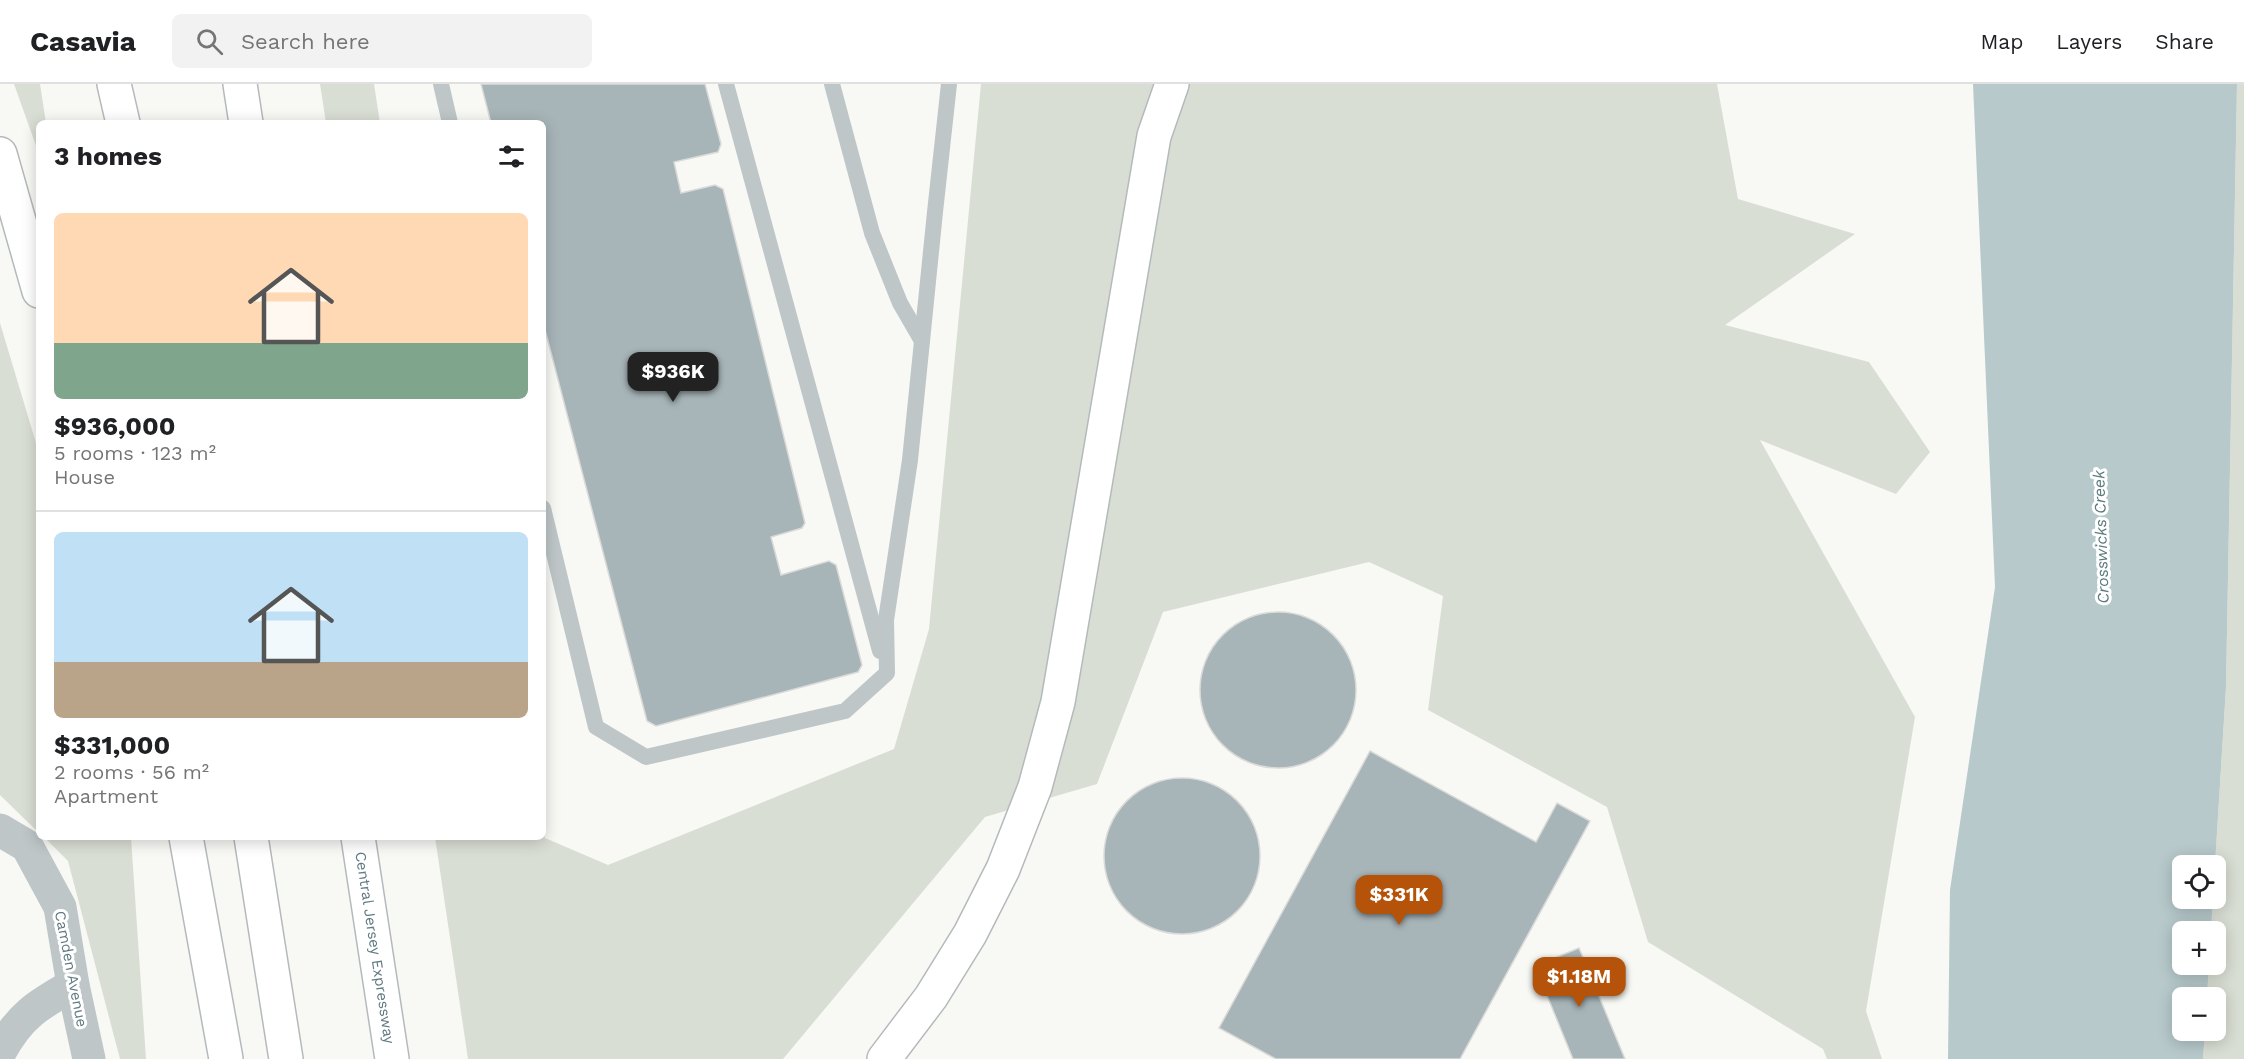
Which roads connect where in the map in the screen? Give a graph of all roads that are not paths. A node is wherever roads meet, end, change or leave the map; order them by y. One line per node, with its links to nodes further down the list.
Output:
1 (114, 84): 9 (highway)
2 (135, 84): 10 (highway)
3 (240, 84): 11 (highway)
4 (441, 84): 12 (lane)
5 (726, 84): 17 (lane)
6 (832, 84): 15 (lane)
7 (949, 84): 15 (lane)
8 (1172, 84): 28 (highway)
9 (122, 120)
10 (141, 120)
11 (246, 120)
12 (449, 120)
13 (0, 154): 14 (highway)
14 (36, 280)
15 (922, 341): 17 (lane)
16 (546, 520): 17 (lane)
17 (886, 674)
18 (0, 830): 22 (street, Camden Avenue)
19 (187, 840): 25 (highway)
20 (252, 840): 26 (highway)
21 (358, 840): 27 (highway, Central Jersey Expressway)
22 (73, 985): 23 (street); 24 (street, Camden Avenue)
23 (0, 1052)
24 (89, 1059)
25 (226, 1059)
26 (286, 1059)
27 (392, 1059)
28 (884, 1059)

